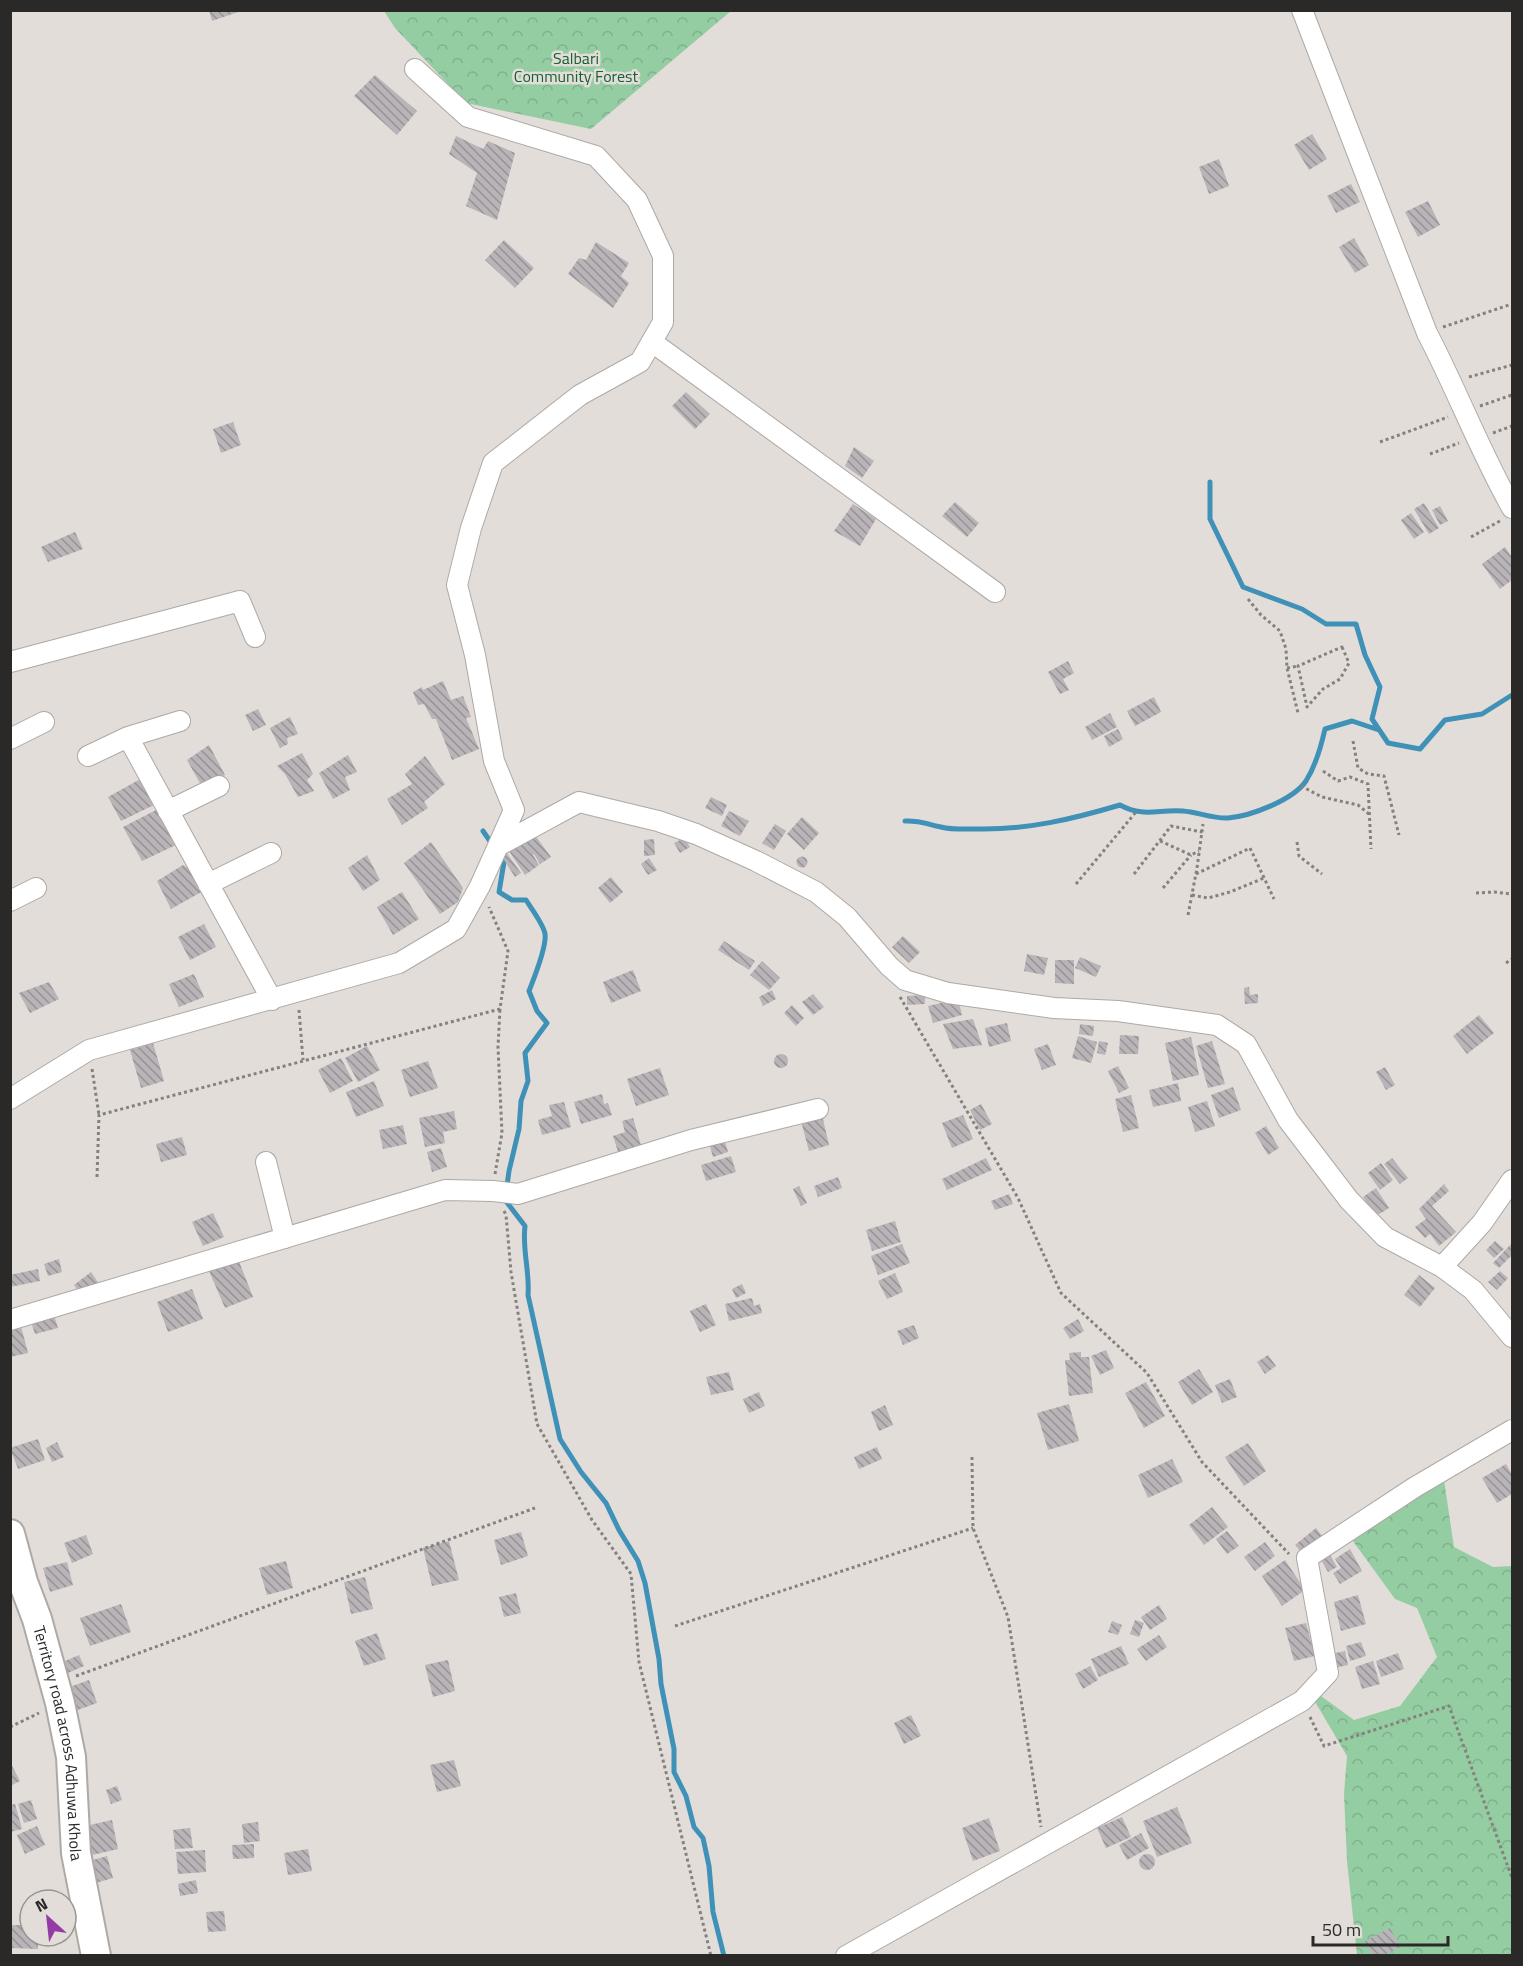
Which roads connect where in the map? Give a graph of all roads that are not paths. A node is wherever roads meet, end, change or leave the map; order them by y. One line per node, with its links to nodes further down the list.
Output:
1 (1302, 10): 4 (street)
2 (415, 69): 3 (street)
3 (652, 342): 5 (street); 15 (street)
4 (1507, 514)
5 (995, 592)
6 (255, 637): 7 (street)
7 (10, 662)
8 (180, 721): 10 (street)
9 (44, 722): 11 (street)
10 (128, 737): 12 (street); 14 (street)
11 (10, 739)
12 (88, 756)
13 (219, 786): 14 (street)
14 (168, 811): 17 (street)
15 (498, 846): 20 (street); 26 (street)
16 (272, 853): 17 (street)
17 (208, 884): 20 (street)
18 (36, 888): 19 (street)
19 (10, 901)
20 (272, 1000): 21 (street)
21 (10, 1099)
22 (818, 1110): 25 (street)
23 (266, 1162): 25 (street)
24 (1512, 1180): 26 (street)
25 (285, 1238): 27 (street)
26 (1442, 1267): 28 (street)
27 (10, 1320)
28 (1512, 1337)
29 (1512, 1430): 33 (street)
30 (10, 1534): 31 (street, Territory road across Adhuwa Khola)
31 (17, 1585): 32 (street, Territory road across Adhuwa Khola)
32 (96, 1956)
33 (846, 1956)

